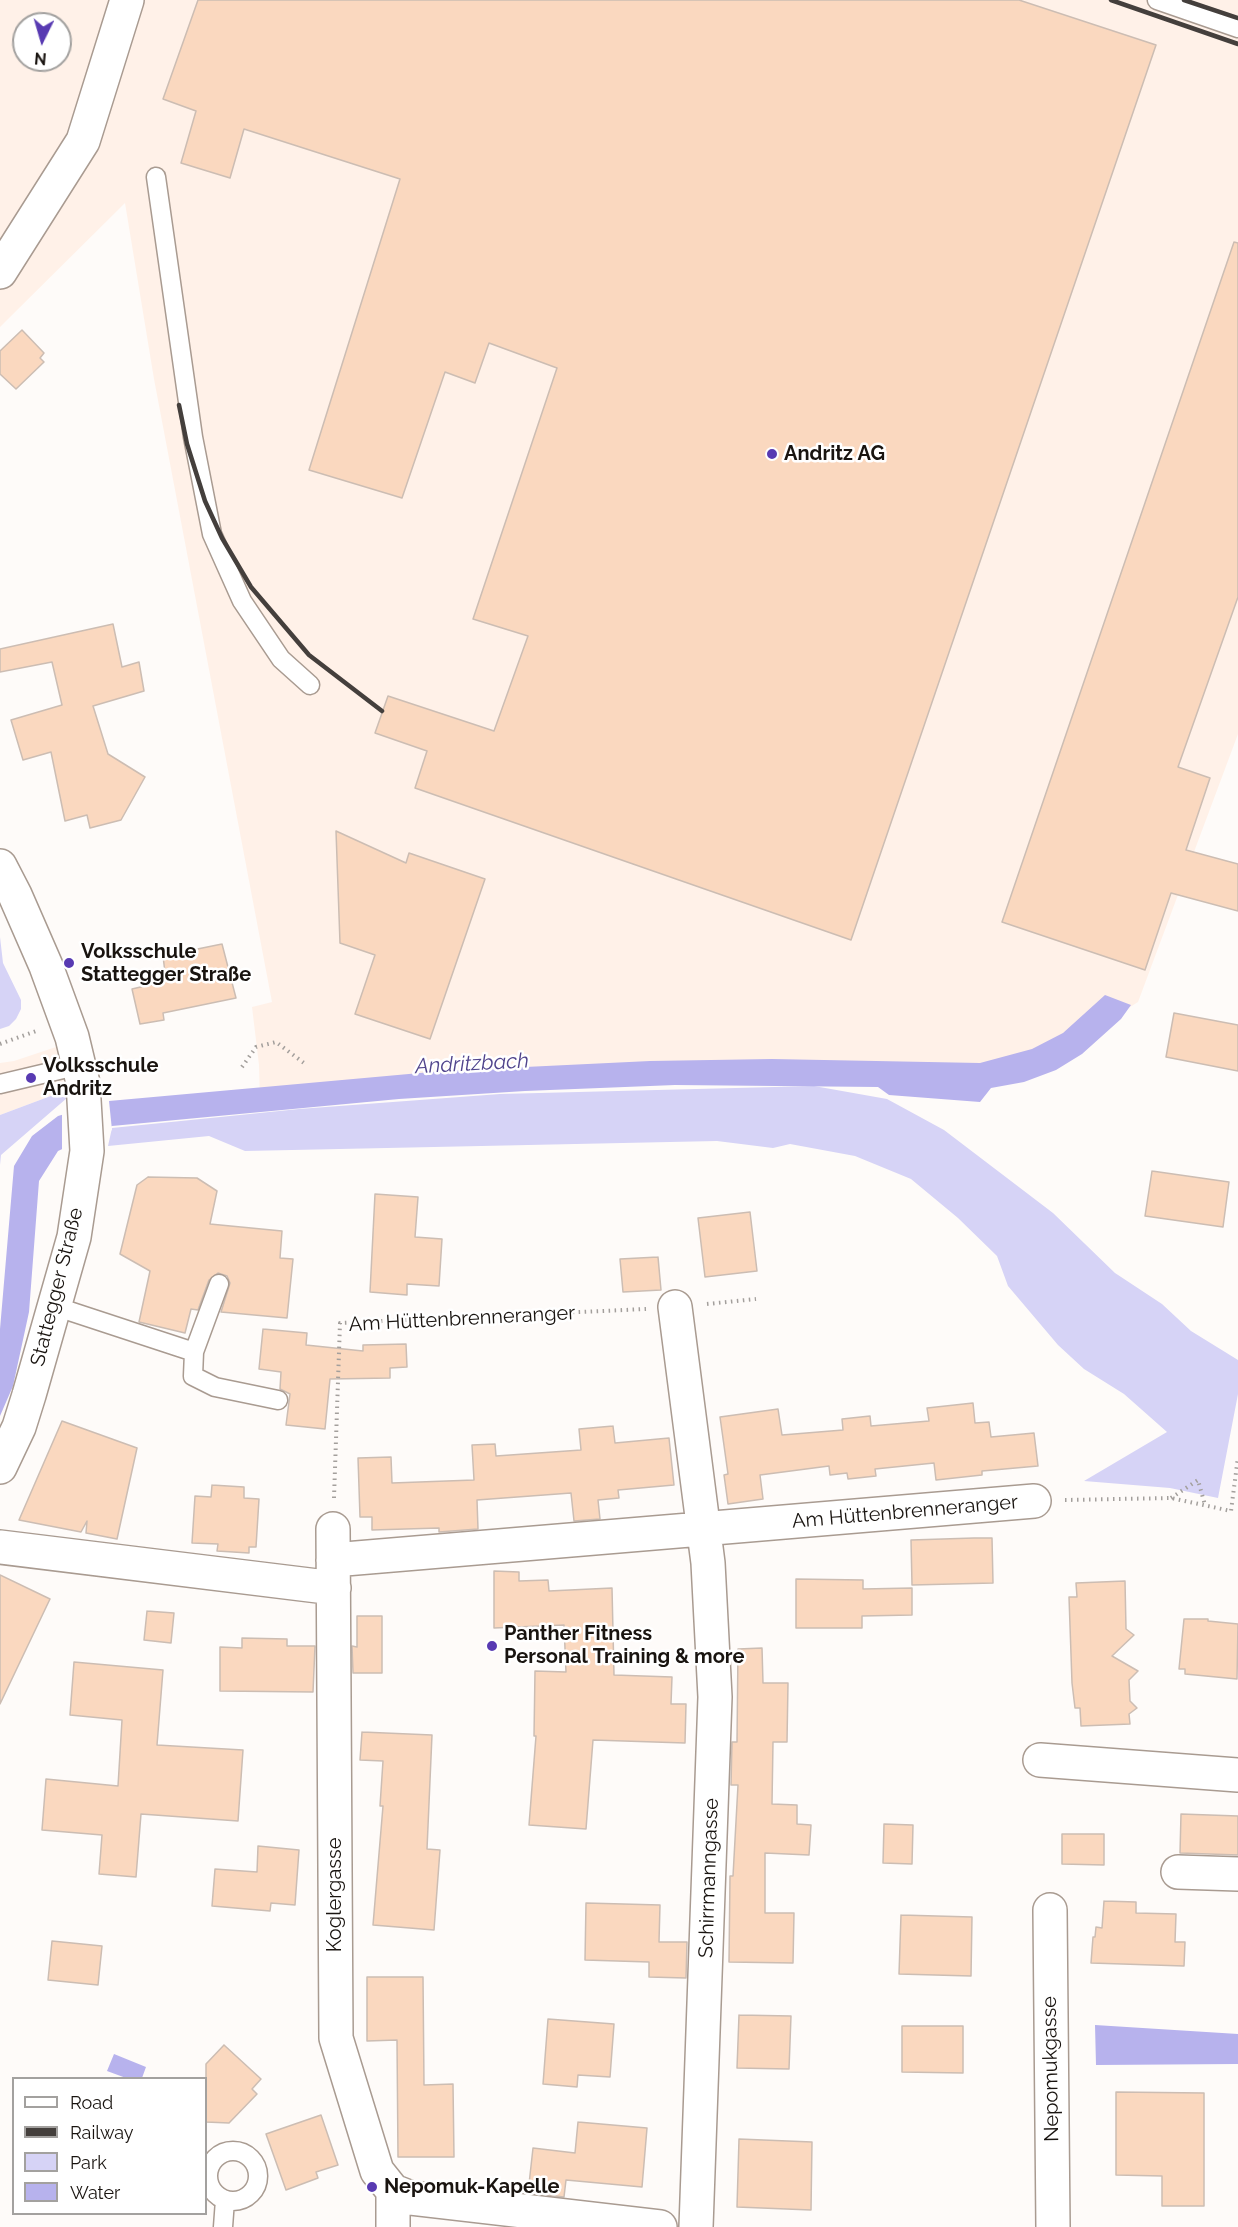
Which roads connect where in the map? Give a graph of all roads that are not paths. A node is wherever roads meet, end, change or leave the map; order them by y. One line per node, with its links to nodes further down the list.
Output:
1 (127, 0): 5 (street)
2 (1157, 0): 3 (lane)
3 (1238, 28)
4 (156, 177): 6 (lane)
5 (0, 272)
6 (310, 685)
7 (0, 866): 8 (street, Stattegger Straße)
8 (80, 1065): 9 (lane); 11 (street, Stattegger Straße)
9 (0, 1084)
10 (219, 1284): 13 (lane)
11 (54, 1306): 13 (lane); 15 (street, Stattegger Straße)
12 (675, 1307): 17 (street)
13 (194, 1352): 14 (lane)
14 (278, 1400)
15 (0, 1467)
16 (1034, 1501): 17 (street, Am Hüttenbrenneranger)
17 (703, 1529): 19 (street, Am Hüttenbrenneranger); 30 (street, Schirrmanngasse)
18 (0, 1547): 19 (street, Am Hüttenbrenneranger)
19 (333, 1559): 25 (street, Koglergasse)
20 (1040, 1761): 21 (street)
21 (1238, 1775)
22 (1178, 1872): 23 (street)
23 (1238, 1874)
24 (1050, 1910): 31 (street, Nepomukgasse)
25 (393, 2191): 28 (street); 29 (street)
26 (225, 2200): 27 (lane)
27 (223, 2227)
28 (393, 2227)
29 (660, 2227)
30 (696, 2227)
31 (1053, 2227)

